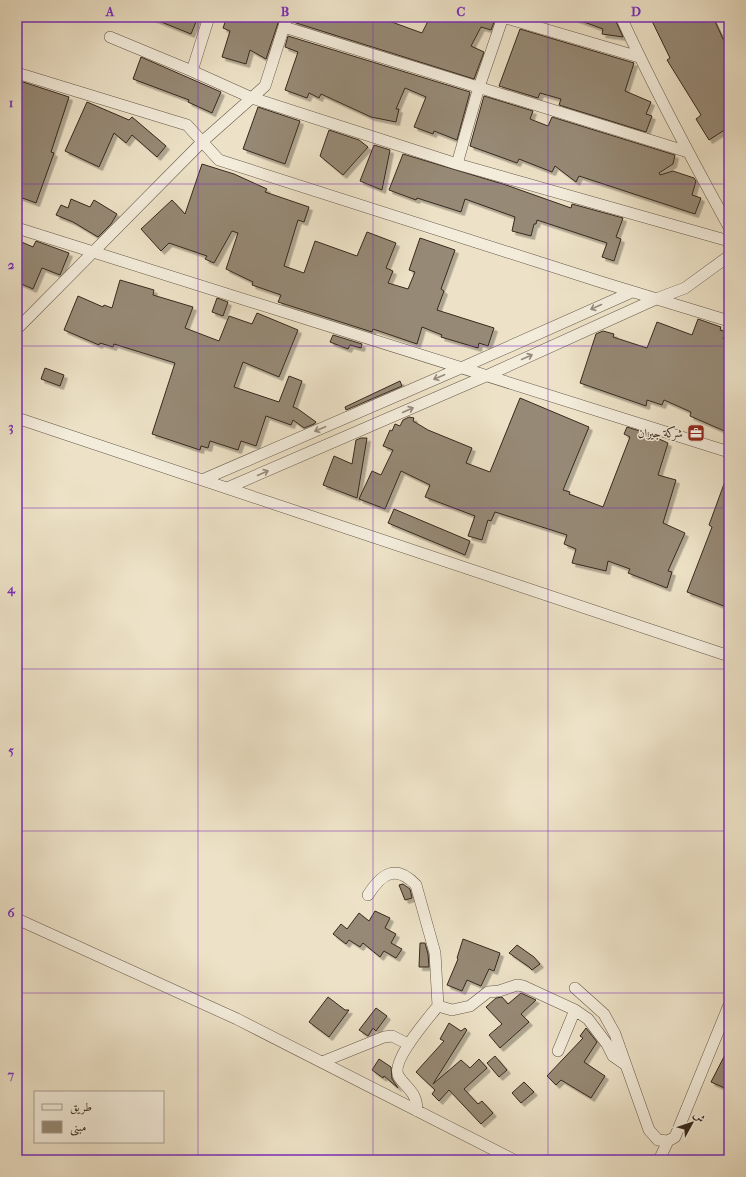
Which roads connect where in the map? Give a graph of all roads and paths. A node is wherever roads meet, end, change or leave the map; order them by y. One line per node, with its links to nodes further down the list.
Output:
1 (209, 17): 9 (street)
2 (503, 17): 8 (street); 11 (street)
3 (621, 17): 8 (street)
4 (720, 17): 6 (street)
5 (285, 22): 11 (street); 12 (street)
6 (729, 36)
7 (110, 37): 9 (street)
8 (639, 57): 14 (street)
9 (192, 71): 12 (street)
10 (17, 73): 13 (street)
11 (479, 88): 14 (street); 15 (street)
12 (252, 98): 13 (street); 15 (street)
13 (202, 141): 19 (street); 21 (street)
14 (688, 152): 16 (street)
15 (458, 164): 18 (street)
16 (729, 227)
17 (17, 228): 19 (street)
18 (729, 241)
19 (93, 252): 24 (street); 26 (street)
20 (729, 256): 22 (street)
21 (632, 292): 22 (street); 25 (street, one-way to 25)
22 (656, 299): 23 (street); 27 (street, one-way to 22)
23 (729, 321)
24 (17, 329)
25 (486, 357): 26 (street); 27 (street)
26 (461, 368): 27 (street); 28 (street, one-way to 28)
27 (482, 374): 30 (street, one-way to 27); 31 (street)
28 (386, 400): 30 (street); 32 (street, one-way to 32)
29 (17, 418): 32 (street)
30 (383, 420): 33 (street, one-way to 30)
31 (729, 452)
32 (202, 480): 33 (street)
33 (227, 488): 34 (street)
34 (729, 656)
35 (368, 895): 38 (street)
36 (17, 919): 43 (street)
37 (575, 988): 44 (street)
38 (438, 1006): 40 (street); 41 (street)
39 (729, 1006): 46 (street)
40 (575, 1010): 42 (street); 44 (street)
41 (408, 1044): 43 (street); 45 (street)
42 (558, 1051)
43 (322, 1062): 45 (street)
44 (626, 1065): 46 (street)
45 (417, 1111): 47 (street)
46 (668, 1141): 48 (street)
47 (514, 1160)
48 (659, 1160)

